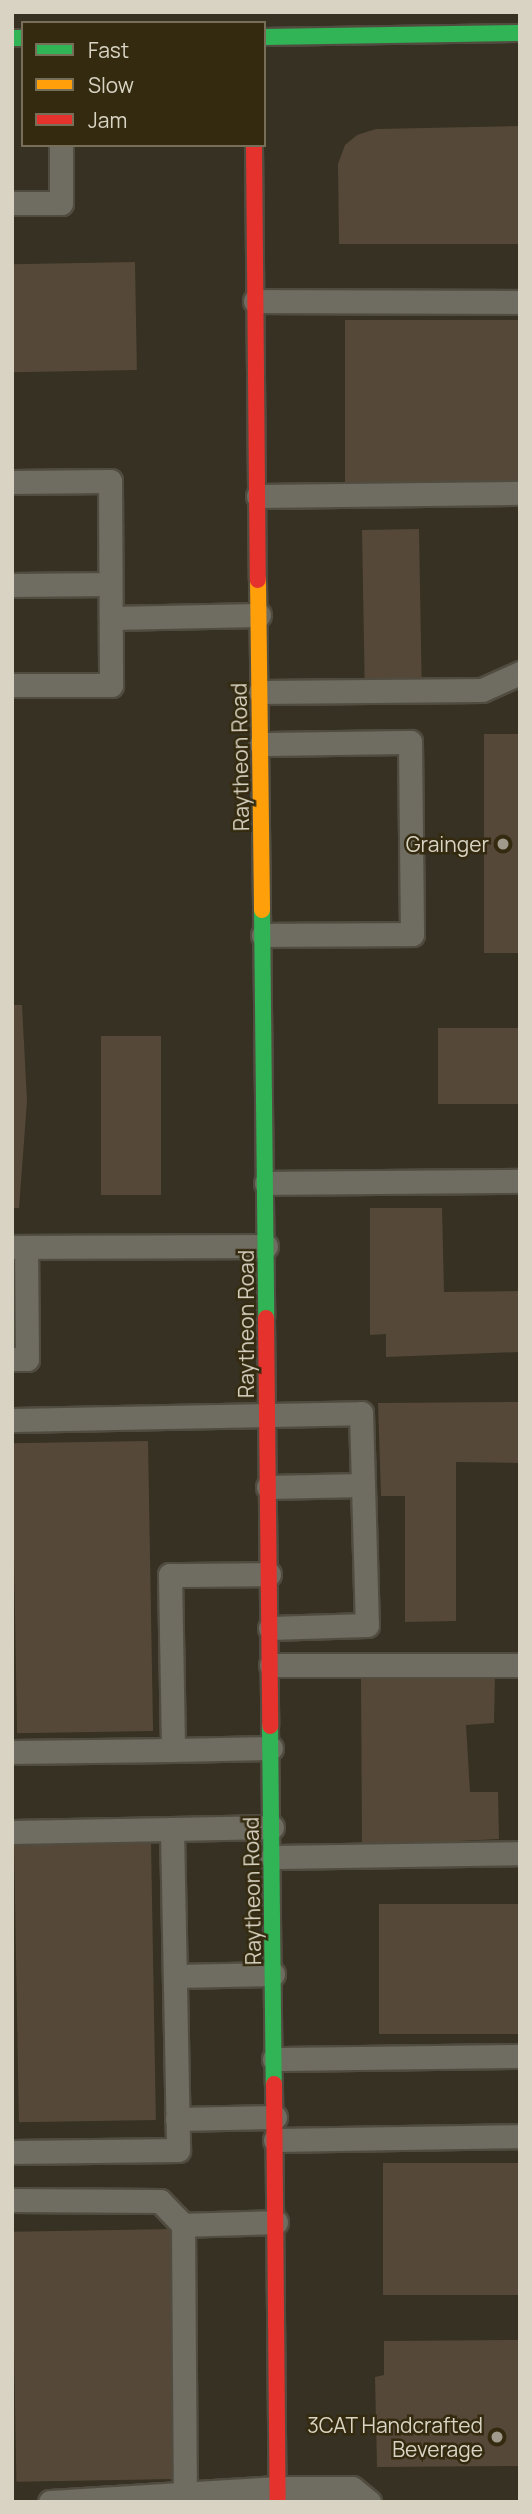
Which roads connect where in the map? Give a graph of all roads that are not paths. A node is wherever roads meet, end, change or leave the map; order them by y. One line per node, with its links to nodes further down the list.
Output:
1 (285, 12): 3 (lane)
2 (520, 33): 3 (street)
3 (274, 37)
4 (61, 147): 6 (lane)
5 (254, 147): 7 (street, Raytheon Road)
6 (12, 203)
7 (255, 302): 8 (lane); 11 (street, Raytheon Road)
8 (520, 302)
9 (12, 482): 12 (lane)
10 (520, 493): 11 (lane)
11 (258, 496): 14 (street, Raytheon Road)
12 (110, 584): 13 (lane); 15 (lane)
13 (12, 585)
14 (259, 615): 15 (lane); 18 (street, Raytheon Road)
15 (111, 618): 17 (lane)
16 (520, 673): 18 (lane)
17 (12, 685)
18 (260, 692): 19 (street, Raytheon Road)
19 (261, 744): 20 (street, Raytheon Road); 20 (lane)
20 (263, 935): 22 (street, Raytheon Road)
21 (520, 1181): 22 (lane)
22 (266, 1183): 23 (street, Raytheon Road)
23 (266, 1246): 24 (lane); 26 (street, Raytheon Road)
24 (19, 1247): 25 (lane)
25 (12, 1359)
26 (268, 1416): 27 (lane); 28 (lane); 29 (street, Raytheon Road)
27 (12, 1420)
28 (363, 1485): 29 (lane); 31 (lane)
29 (268, 1487): 30 (street, Raytheon Road)
30 (269, 1573): 31 (street, Raytheon Road); 35 (lane)
31 (270, 1628): 32 (street, Raytheon Road)
32 (271, 1665): 33 (lane); 34 (street, Raytheon Road)
33 (520, 1665)
34 (271, 1748): 35 (lane); 37 (street, Raytheon Road)
35 (173, 1750): 36 (lane)
36 (12, 1752)
37 (272, 1827): 38 (lane); 41 (street, Raytheon Road)
38 (172, 1829): 39 (lane); 43 (lane)
39 (12, 1832)
40 (520, 1853): 41 (lane)
41 (272, 1857): 42 (street, Raytheon Road)
42 (273, 1974): 43 (lane); 45 (street, Raytheon Road)
43 (174, 1976): 46 (lane)
44 (520, 2056): 45 (lane)
45 (274, 2059): 47 (street, Raytheon Road)
46 (177, 2119): 47 (lane); 49 (lane)
47 (275, 2129): 48 (lane); 51 (street, Raytheon Road)
48 (520, 2136)
49 (12, 2152)
50 (12, 2200): 52 (lane)
51 (276, 2222): 52 (lane); 54 (street, Raytheon Road)
52 (183, 2225): 53 (lane)
53 (185, 2493): 54 (lane); 55 (lane)
54 (278, 2495): 56 (lane)
55 (50, 2502)
56 (369, 2502)

